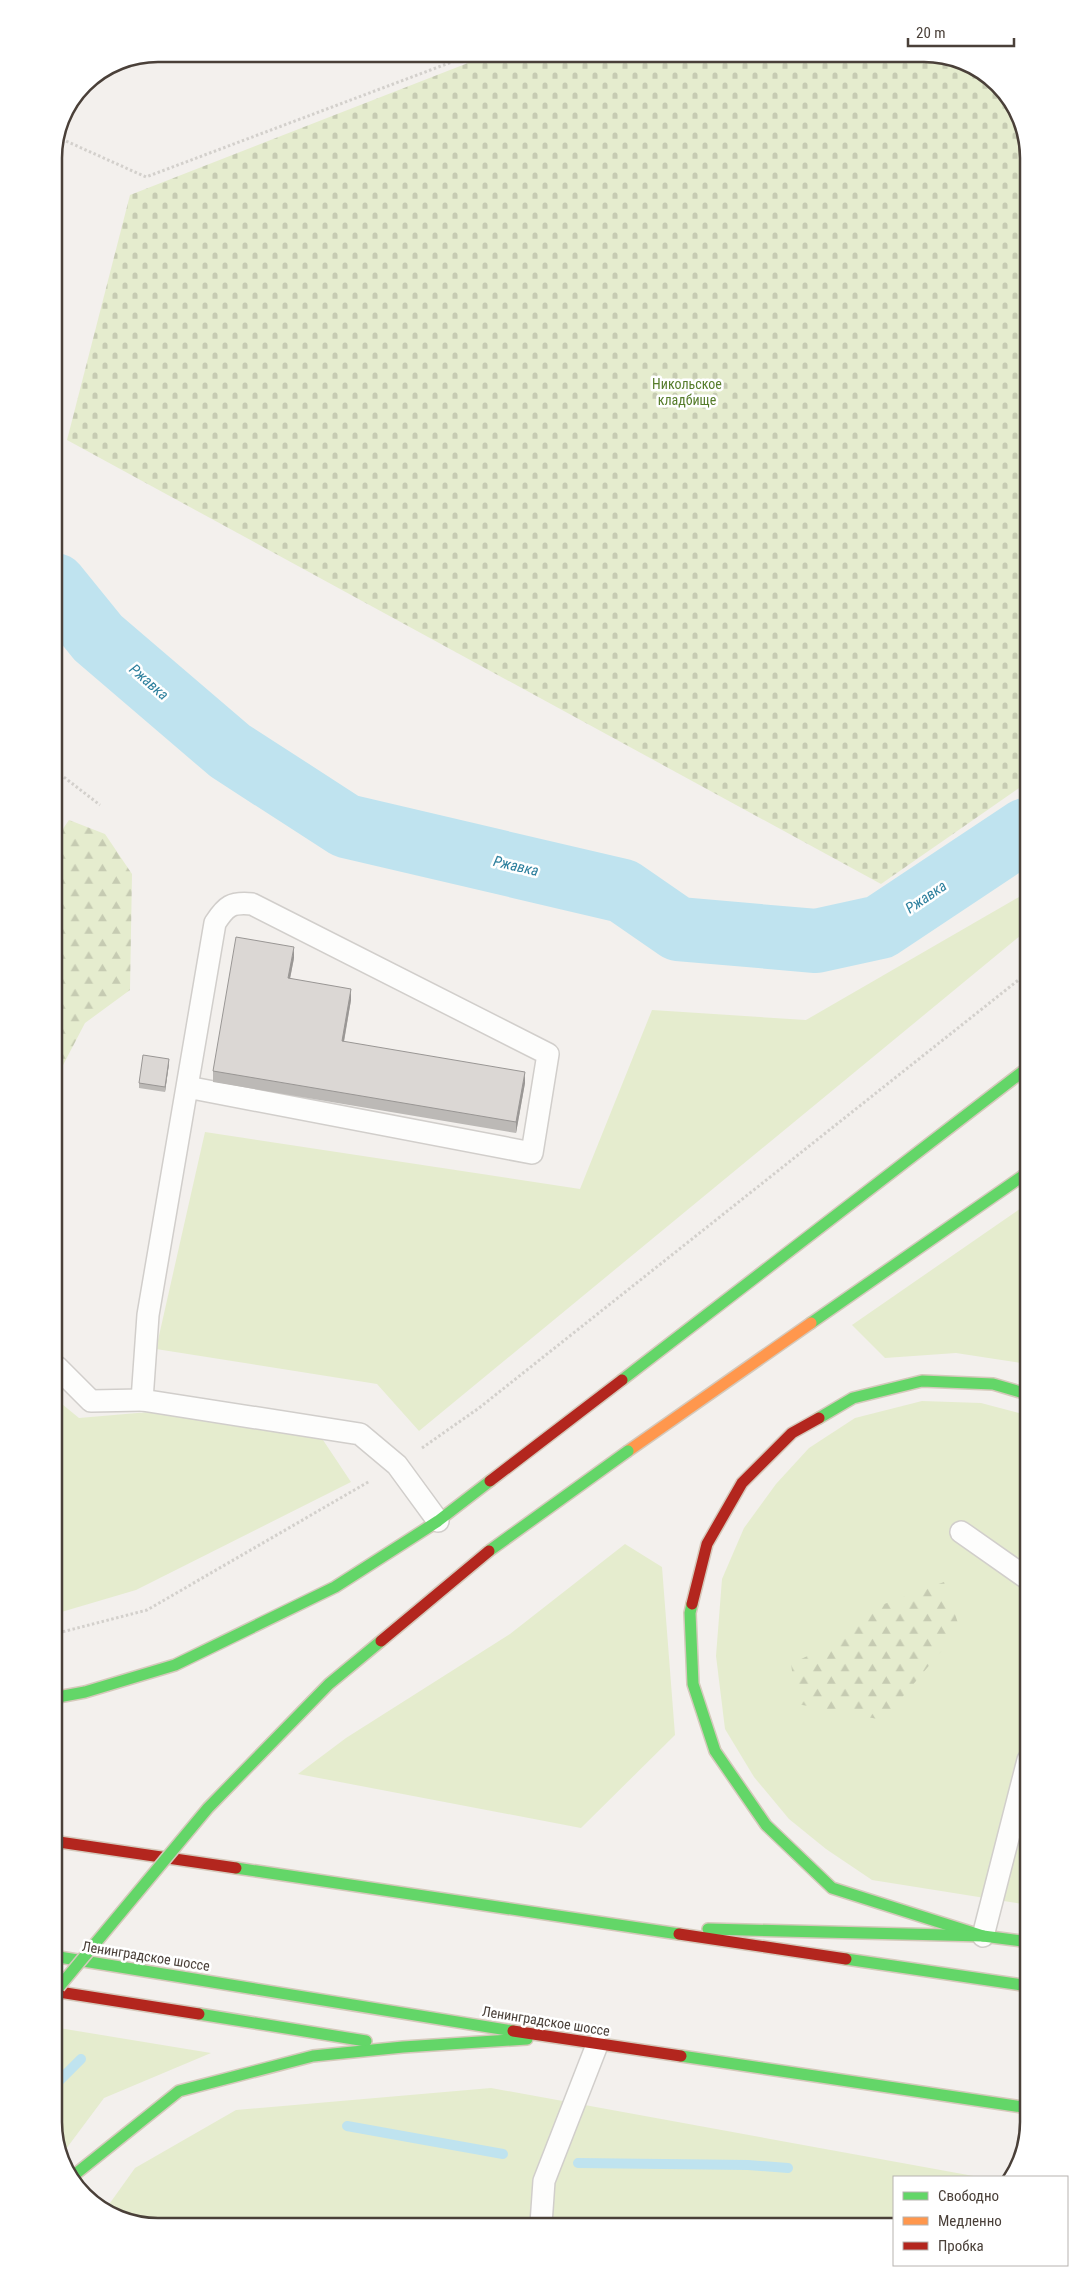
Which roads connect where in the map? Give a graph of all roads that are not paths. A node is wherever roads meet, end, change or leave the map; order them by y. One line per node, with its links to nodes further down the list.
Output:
1 (1020, 1074): 7 (main road)
2 (187, 1087): 2 (lane); 6 (lane)
3 (1020, 1178): 17 (main road, bridge)
4 (62, 1372): 6 (lane)
5 (1020, 1392): 14 (main road)
6 (142, 1400): 7 (lane)
7 (438, 1521): 10 (main road)
8 (961, 1532): 9 (lane)
9 (1020, 1573)
10 (62, 1696)
11 (1020, 1791): 14 (lane)
12 (62, 1843): 13 (main road)
13 (630, 1928): 14 (main road); 18 (main road)
14 (983, 1936): 15 (main road)
15 (1020, 1941)
16 (62, 1958): 20 (main road, Ленинградское шоссе)
17 (62, 1983)
18 (1020, 1985)
19 (62, 1992): 22 (main road)
20 (549, 2038): 21 (main road, Ленинградское шоссе); 22 (main road)
21 (596, 2045): 23 (main road, Ленинградское шоссе); 25 (lane)
22 (403, 2047): 24 (main road)
23 (1020, 2107)
24 (77, 2173)
25 (541, 2218)

